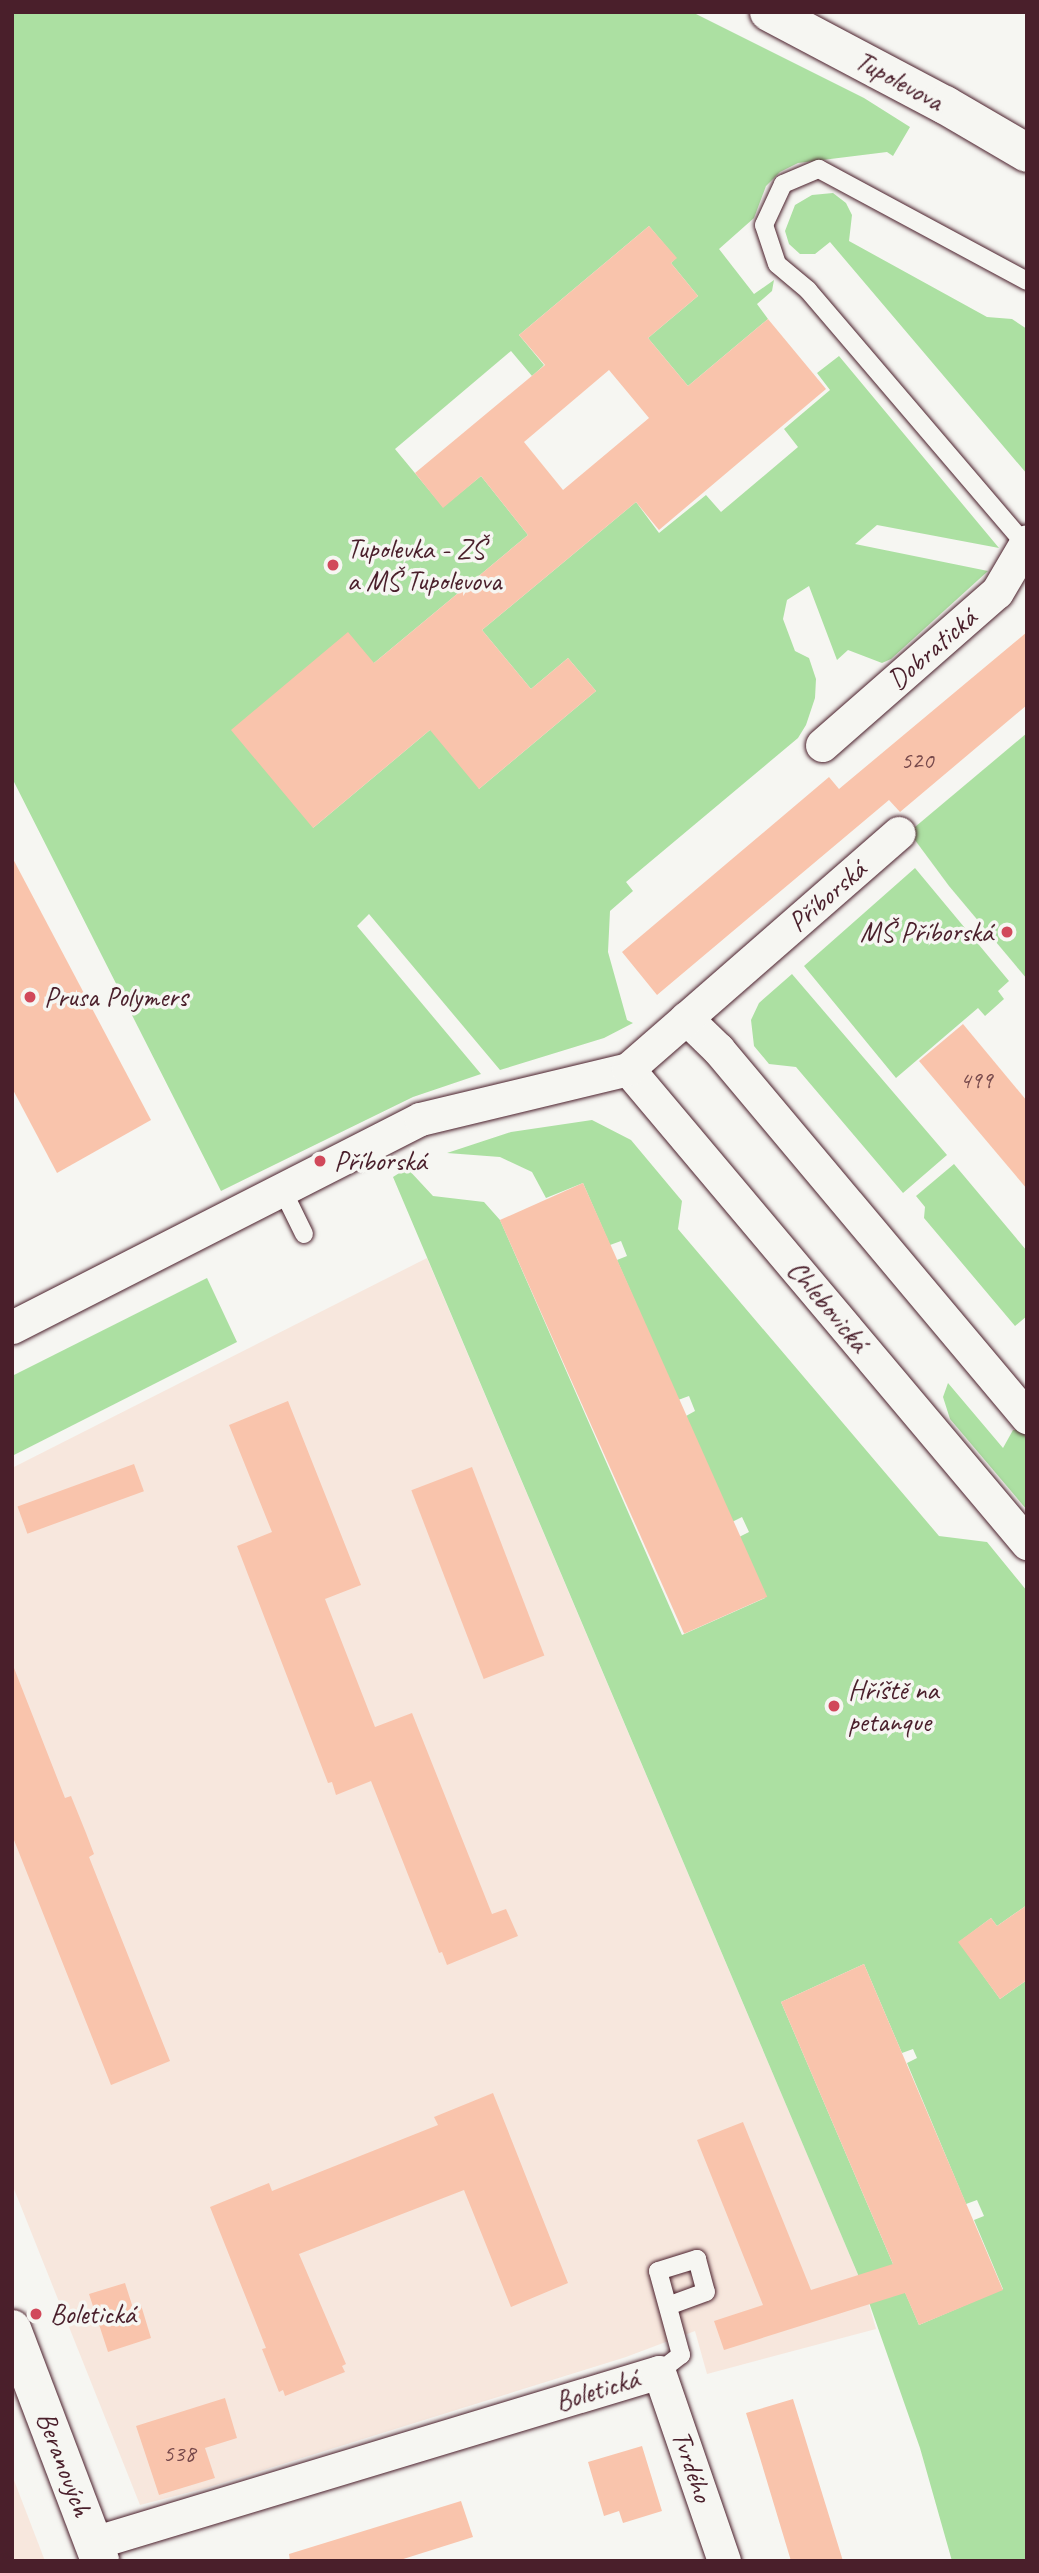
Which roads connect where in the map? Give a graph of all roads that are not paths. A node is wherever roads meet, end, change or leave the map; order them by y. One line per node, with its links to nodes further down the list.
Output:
1 (769, 12): 2 (main road, Tupolevova)
2 (1027, 153)
3 (1027, 281): 4 (lane)
4 (1025, 542): 5 (street, Dobratická)
5 (822, 745)
6 (899, 833): 7 (street, Příborská)
7 (686, 1018): 8 (street, Příborská); 12 (street)
8 (628, 1069): 9 (street, Příborská); 13 (street, Chlebovická)
9 (282, 1189): 10 (lane); 11 (street, Příborská)
10 (304, 1234)
11 (12, 1327)
12 (1027, 1417)
13 (1027, 1543)
14 (668, 2306): 16 (lane)
15 (12, 2329): 17 (main road, Beranových)
16 (659, 2372): 17 (street, Boletická); 18 (street, Tvrdého)
17 (96, 2552)
18 (724, 2561)

